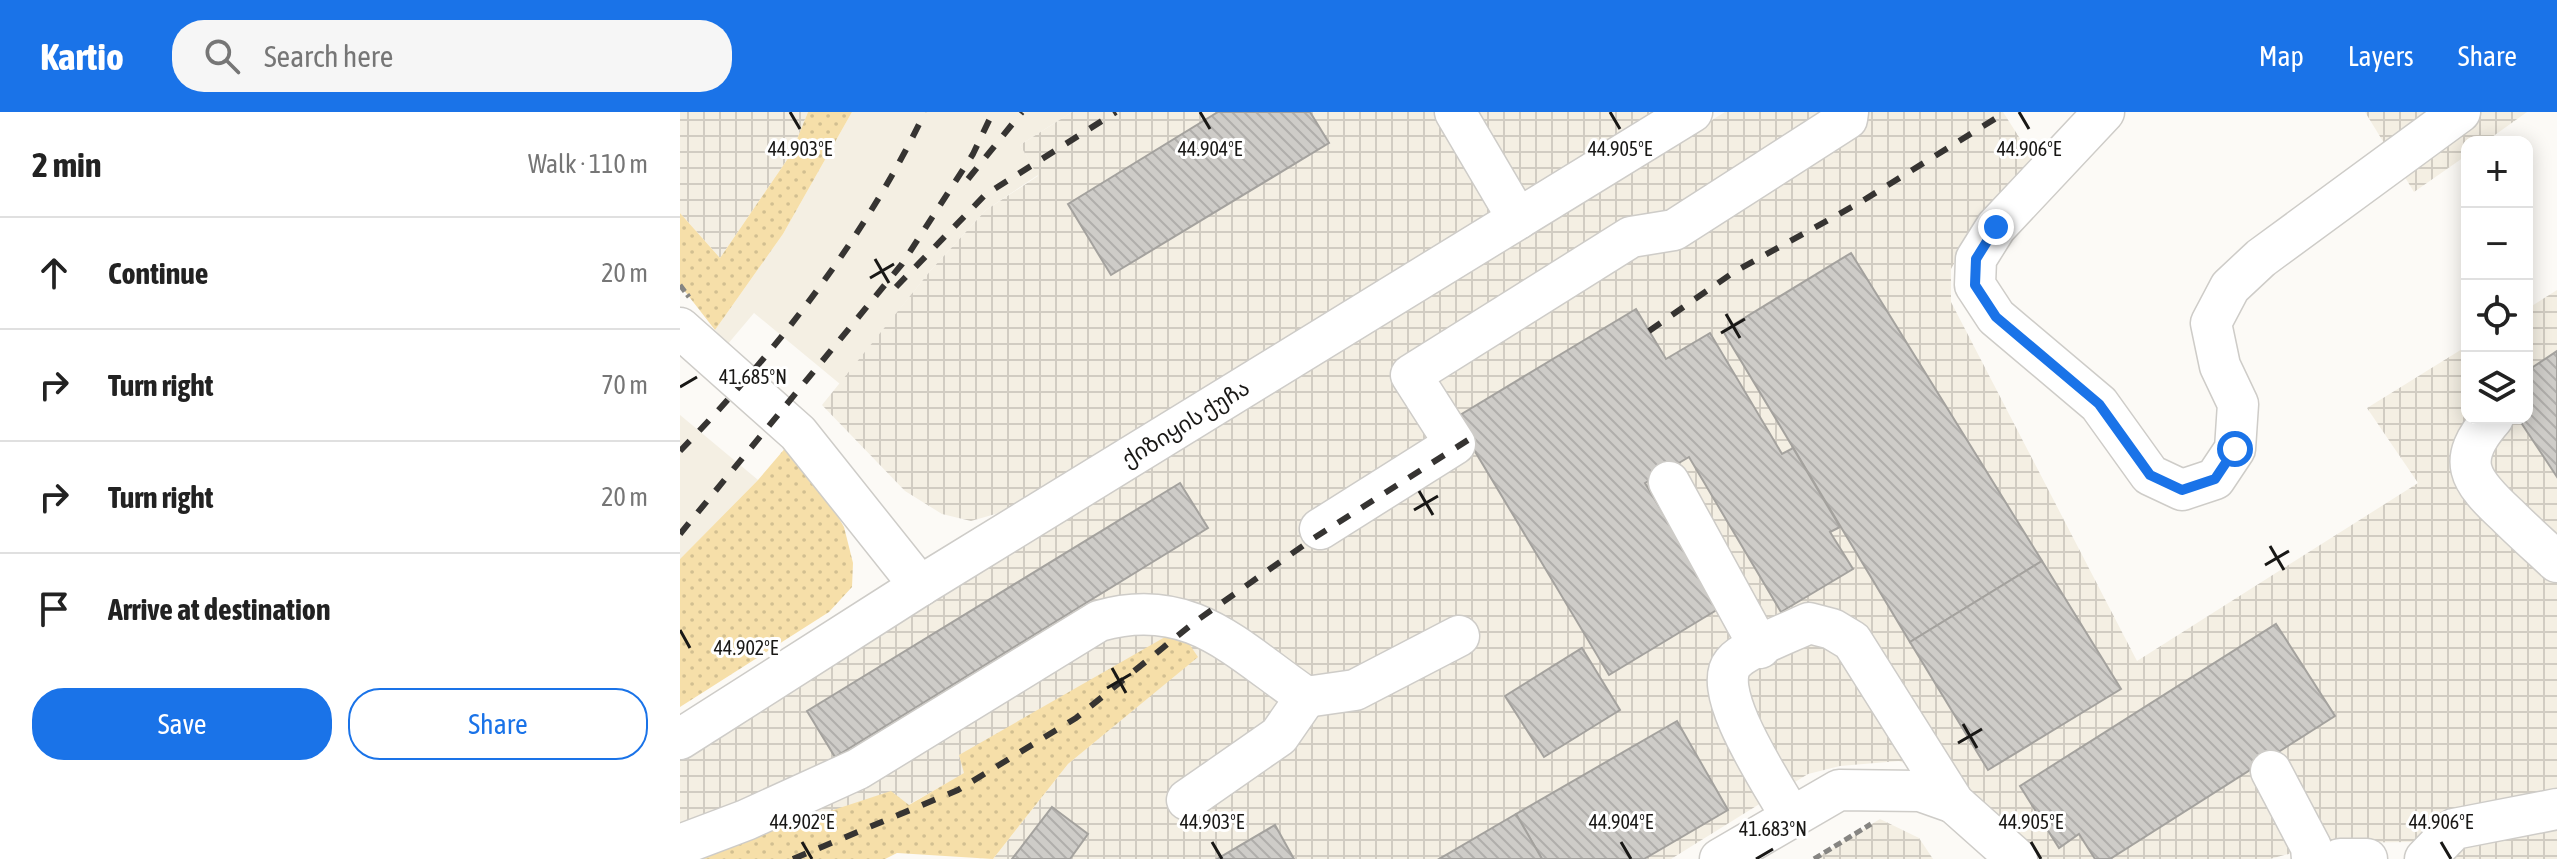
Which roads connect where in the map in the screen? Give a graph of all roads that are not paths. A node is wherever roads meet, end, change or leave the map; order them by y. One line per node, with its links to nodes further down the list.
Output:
1 (1455, 112): 6 (street)
2 (1692, 112): 6 (street, ქიზიყის ქუჩა)
3 (1848, 112): 10 (street)
4 (2104, 112): 5 (street)
5 (2460, 112)
6 (1518, 219): 12 (street, ქიზიყის ქუჩა)
7 (680, 328): 12 (street)
8 (2488, 424): 11 (street)
9 (1669, 482): 14 (street)
10 (1320, 529)
11 (2557, 562)
12 (920, 586): 16 (street, ქიზიყის ქუჩა)
13 (1459, 636): 15 (street)
14 (1760, 648): 19 (street); 21 (street)
15 (1306, 697): 18 (street); 22 (street)
16 (680, 739)
17 (2271, 771): 25 (street)
18 (1187, 800)
19 (1954, 803): 21 (street); 24 (street)
20 (2557, 809): 28 (street)
21 (1791, 817): 23 (street)
22 (680, 845)
23 (1720, 859)
24 (2017, 859)
25 (2312, 859)
26 (2340, 859): 27 (street)
27 (2367, 859)
28 (2425, 859)

